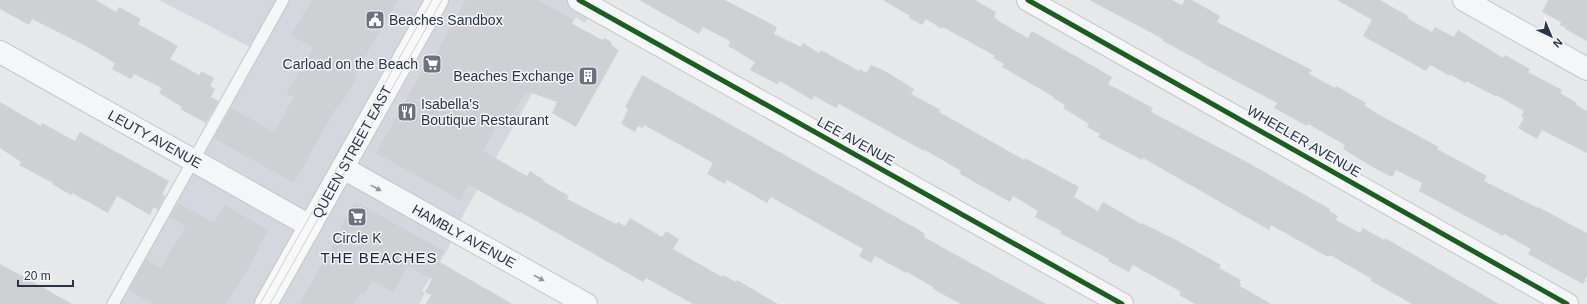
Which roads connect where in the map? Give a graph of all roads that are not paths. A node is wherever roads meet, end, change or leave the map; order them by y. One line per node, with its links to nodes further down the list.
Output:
1 (283, 0): 8 (lane)
2 (437, 0): 9 (main road, QUEEN STREET EAST)
3 (579, 0): 14 (street, LEE AVENUE)
4 (1028, 0): 15 (street, WHEELER AVENUE)
5 (1464, 0): 7 (street)
6 (0, 52): 8 (street, LEUTY AVENUE)
7 (1587, 69)
8 (194, 161): 10 (street, LEUTY AVENUE); 11 (lane)
9 (343, 168): 10 (main road, QUEEN STREET EAST); 13 (street, HAMBLY AVENUE, one-way to 13)
10 (310, 226): 12 (main road, QUEEN STREET EAST)
11 (113, 304)
12 (266, 304)
13 (586, 304)
14 (1122, 304)
15 (1567, 304)

